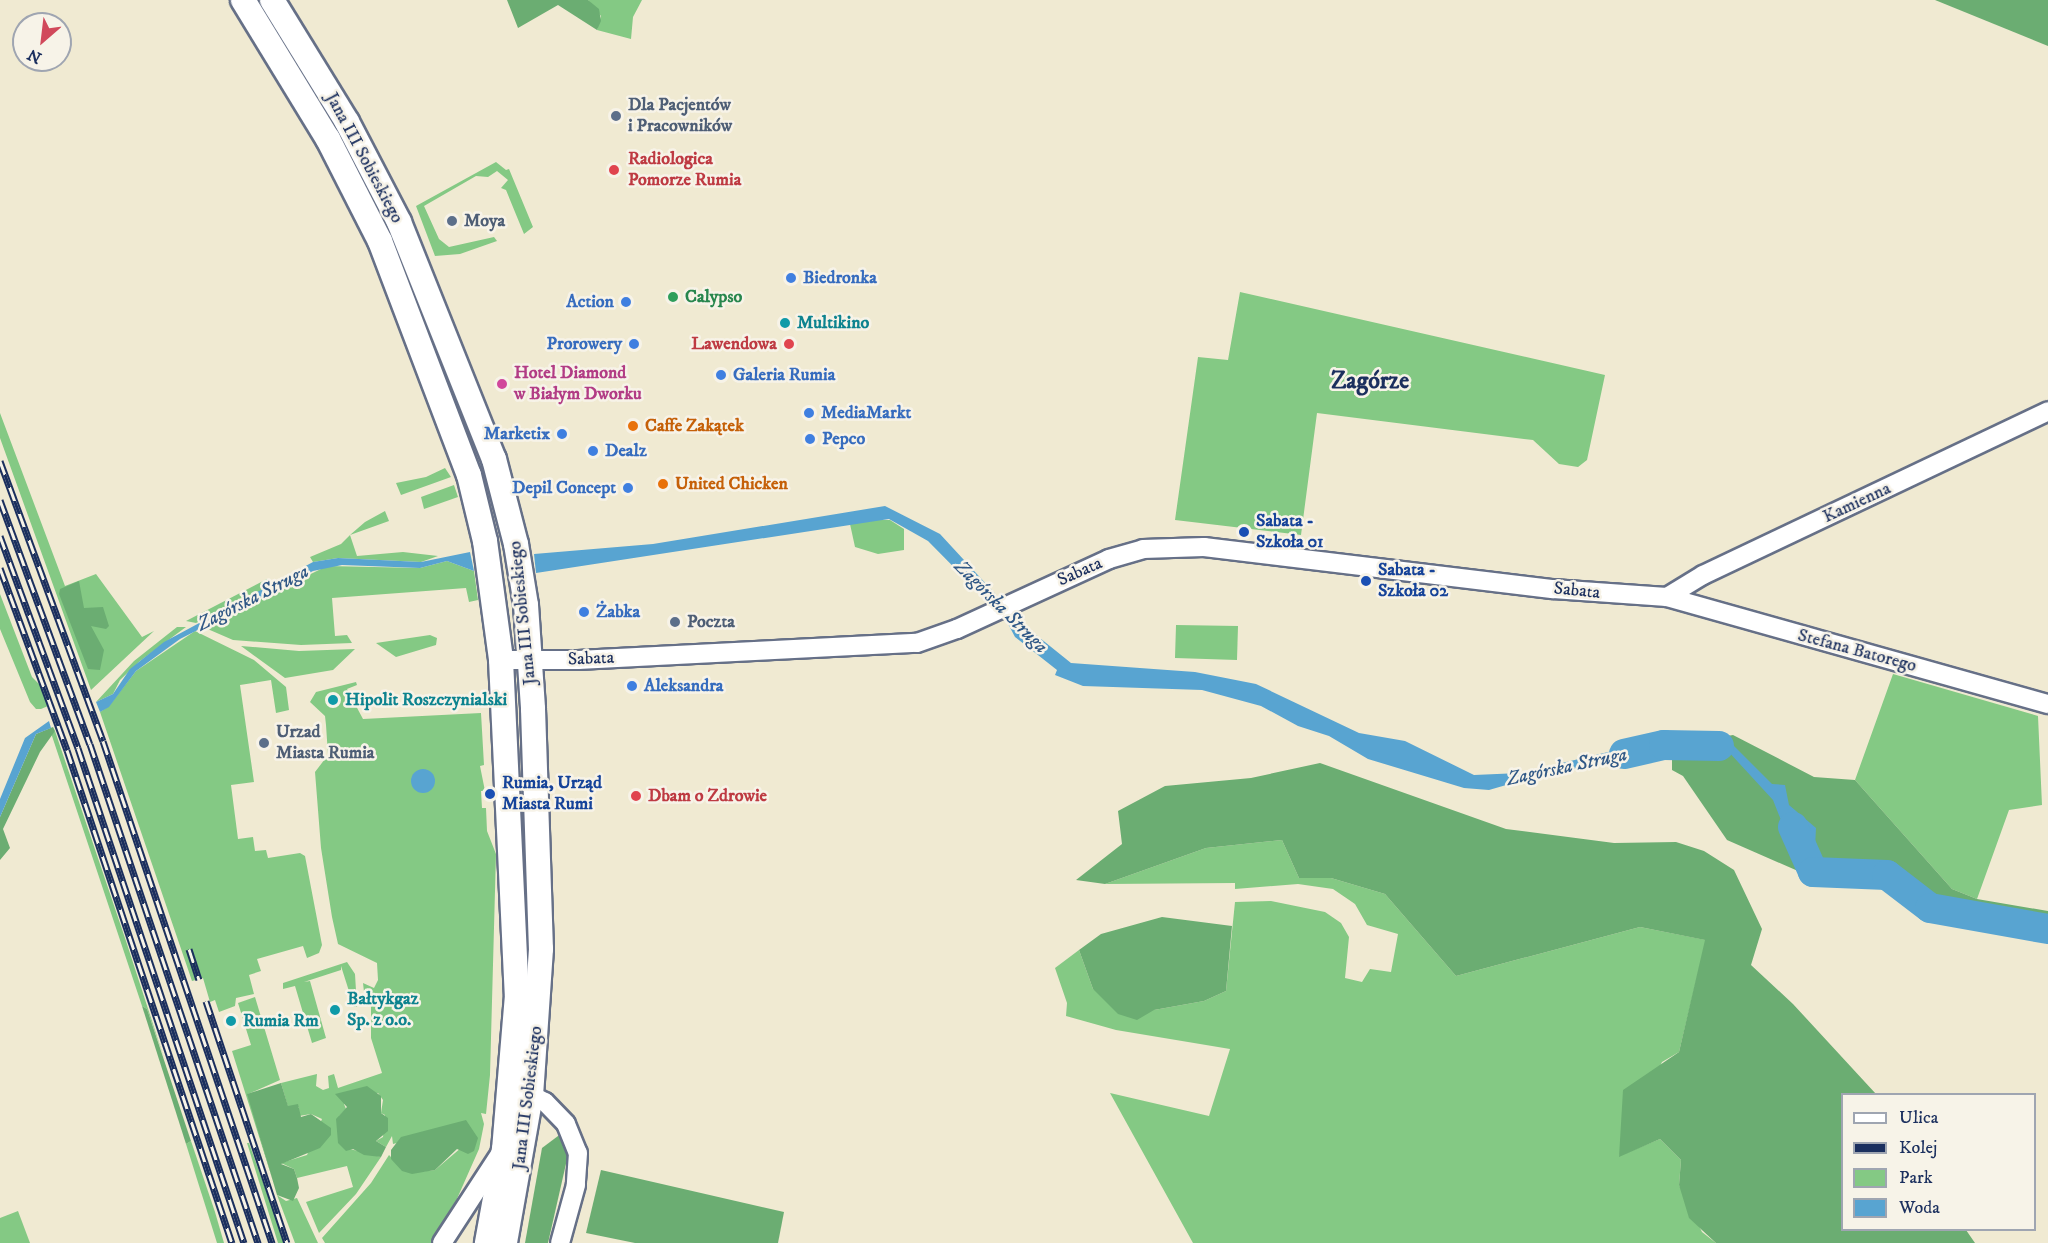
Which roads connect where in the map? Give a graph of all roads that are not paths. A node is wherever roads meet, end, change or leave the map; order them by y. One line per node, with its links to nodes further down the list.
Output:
1 (243, 0): 5 (main road, Jana III Sobieskiego)
2 (272, 0): 6 (main road, Jana III Sobieskiego)
3 (2048, 411): 4 (street, Kamienna)
4 (1667, 597): 6 (street, Sabata); 7 (street, Stefana Batorego)
5 (501, 660): 6 (street, Sabata); 9 (main road, Jana III Sobieskiego)
6 (529, 660): 8 (main road, Jana III Sobieskiego)
7 (2048, 704)
8 (531, 1095): 12 (main road, Jana III Sobieskiego); 13 (street)
9 (504, 1149): 10 (street); 11 (main road, Jana III Sobieskiego)
10 (442, 1243)
11 (487, 1243)
12 (505, 1243)
13 (560, 1243)

